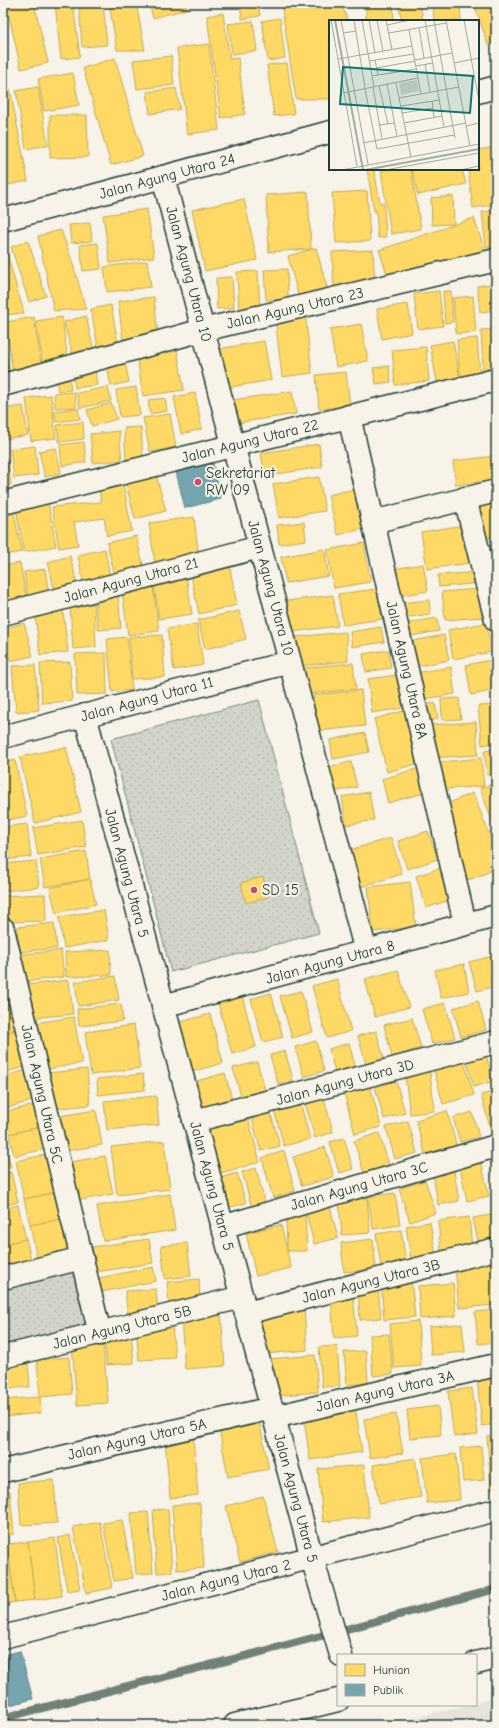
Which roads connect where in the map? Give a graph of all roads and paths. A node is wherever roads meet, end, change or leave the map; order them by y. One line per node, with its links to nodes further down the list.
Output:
1 (496, 87): 2 (street)
2 (479, 92)
3 (329, 132): 4 (street, Jalan Agung Utara 24)
4 (163, 177): 5 (street, Jalan Agung Utara 24); 7 (street, Jalan Agung Utara 10)
5 (3, 220)
6 (496, 260): 7 (street, Jalan Agung Utara 23)
7 (204, 330): 9 (street, Jalan Agung Utara 23); 11 (street, Jalan Agung Utara 10)
8 (496, 380): 10 (street, Jalan Agung Utara 22)
9 (3, 384)
10 (349, 416): 11 (street, Jalan Agung Utara 22); 15 (street, Jalan Agung Utara 8A)
11 (234, 445): 14 (street, Jalan Agung Utara 22); 16 (street, Jalan Agung Utara 10)
12 (496, 491): 13 (street)
13 (465, 498): 15 (street); 18 (street)
14 (3, 503)
15 (373, 522): 23 (street, Jalan Agung Utara 8A)
16 (260, 547): 17 (street, Jalan Agung Utara 21); 19 (street, Jalan Agung Utara 10)
17 (3, 614)
18 (496, 620)
19 (290, 662): 20 (street, Jalan Agung Utara 11); 25 (street, Jalan Agung Utara 10)
20 (85, 715): 21 (street, Jalan Agung Utara 11); 26 (street, Jalan Agung Utara 5)
21 (3, 737)
22 (496, 916): 23 (street, Jalan Agung Utara 8)
23 (465, 924): 25 (street, Jalan Agung Utara 8)
24 (3, 929): 32 (street, Jalan Agung Utara 5C)
25 (366, 952): 26 (street, Jalan Agung Utara 8)
26 (163, 1006): 28 (street, Jalan Agung Utara 5)
27 (496, 1042): 28 (street, Jalan Agung Utara 3D)
28 (194, 1121): 30 (street, Jalan Agung Utara 5)
29 (496, 1146): 30 (street, Jalan Agung Utara 3C)
30 (222, 1227): 34 (street, Jalan Agung Utara 5)
31 (496, 1250): 34 (street, Jalan Agung Utara 3B)
32 (82, 1258): 33 (street); 35 (street, Jalan Agung Utara 5C)
33 (3, 1278)
34 (244, 1305): 35 (street, Jalan Agung Utara 5B); 38 (street, Jalan Agung Utara 5)
35 (100, 1334): 36 (street, Jalan Agung Utara 5B)
36 (3, 1357)
37 (496, 1365): 38 (street, Jalan Agung Utara 3A)
38 (273, 1413): 39 (street, Jalan Agung Utara 5A); 41 (street, Jalan Agung Utara 5)
39 (3, 1471)
40 (496, 1510): 41 (street, Jalan Agung Utara 2)
41 (312, 1558): 42 (street, Jalan Agung Utara 2); 43 (street, Jalan Agung Utara 5)
42 (3, 1637)
43 (341, 1654)
44 (496, 1658): 45 (street)
45 (477, 1663)
46 (337, 1700): 47 (street)
47 (235, 1725)

